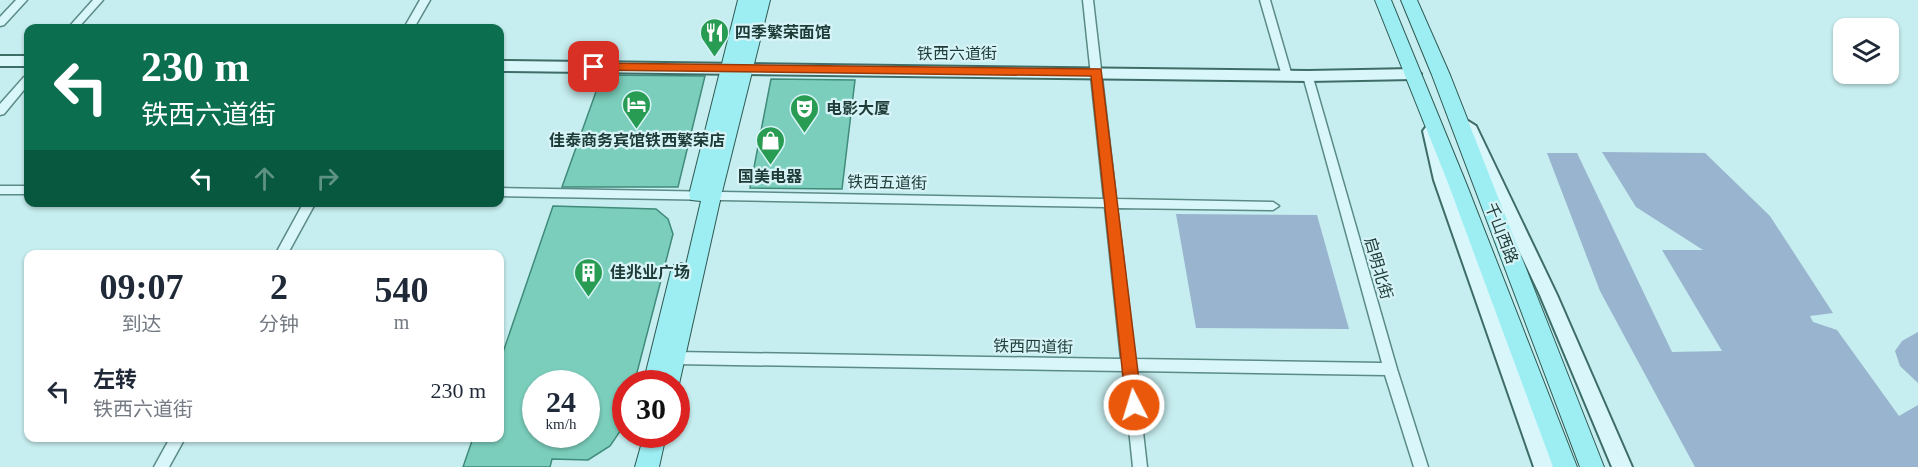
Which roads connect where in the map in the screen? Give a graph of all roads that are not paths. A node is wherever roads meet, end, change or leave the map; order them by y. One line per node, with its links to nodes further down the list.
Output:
1 (22, 0): 10 (street)
2 (98, 0): 11 (street)
3 (425, 0): 12 (street)
4 (746, 0): 16 (main road)
5 (762, 0): 16 (main road)
6 (1088, 0): 17 (street)
7 (1265, 0): 20 (street)
8 (1383, 0): 18 (main road, 千山西路)
9 (1409, 0): 19 (main road, 千山西路)
10 (0, 23)
11 (77, 24)
12 (411, 24)
13 (0, 61): 14 (main road)
14 (24, 61)
15 (504, 66): 16 (main road, 铁西六道街)
16 (736, 69): 17 (main road, 铁西六道街); 28 (main road)
17 (1096, 72): 20 (main road, 铁西六道街); 29 (street)
18 (1414, 74): 21 (main road, 铁西六道街); 23 (main road, 千山西路)
19 (1441, 75): 48 (main road, 千山西路); 49 (main road)
20 (1287, 76): 21 (main road, 铁西六道街)
21 (1308, 76): 35 (street, 启明北街)
22 (24, 84): 24 (street)
23 (1423, 95): 46 (main road); 47 (main road, 千山西路)
24 (0, 111)
25 (24, 189): 26 (street)
26 (0, 190)
27 (504, 192): 28 (street, 铁西五道街)
28 (705, 196): 29 (street, 铁西五道街); 33 (main road); 36 (main road)
29 (1110, 201): 30 (street, 铁西五道街); 34 (street)
30 (1273, 206)
31 (307, 207): 32 (street)
32 (284, 250)
33 (675, 358): 34 (street, 铁西四道街); 37 (main road)
34 (1130, 364): 35 (street, 铁西四道街); 44 (street)
35 (1390, 369): 45 (street, 启明北街)
36 (658, 370)
37 (672, 370)
38 (176, 442): 41 (street)
39 (639, 448): 42 (main road)
40 (652, 448): 43 (main road)
41 (162, 467)
42 (635, 467)
43 (647, 467)
44 (1140, 467)
45 (1421, 467)
46 (1544, 467)
47 (1565, 467)
48 (1592, 467)
49 (1622, 467)

